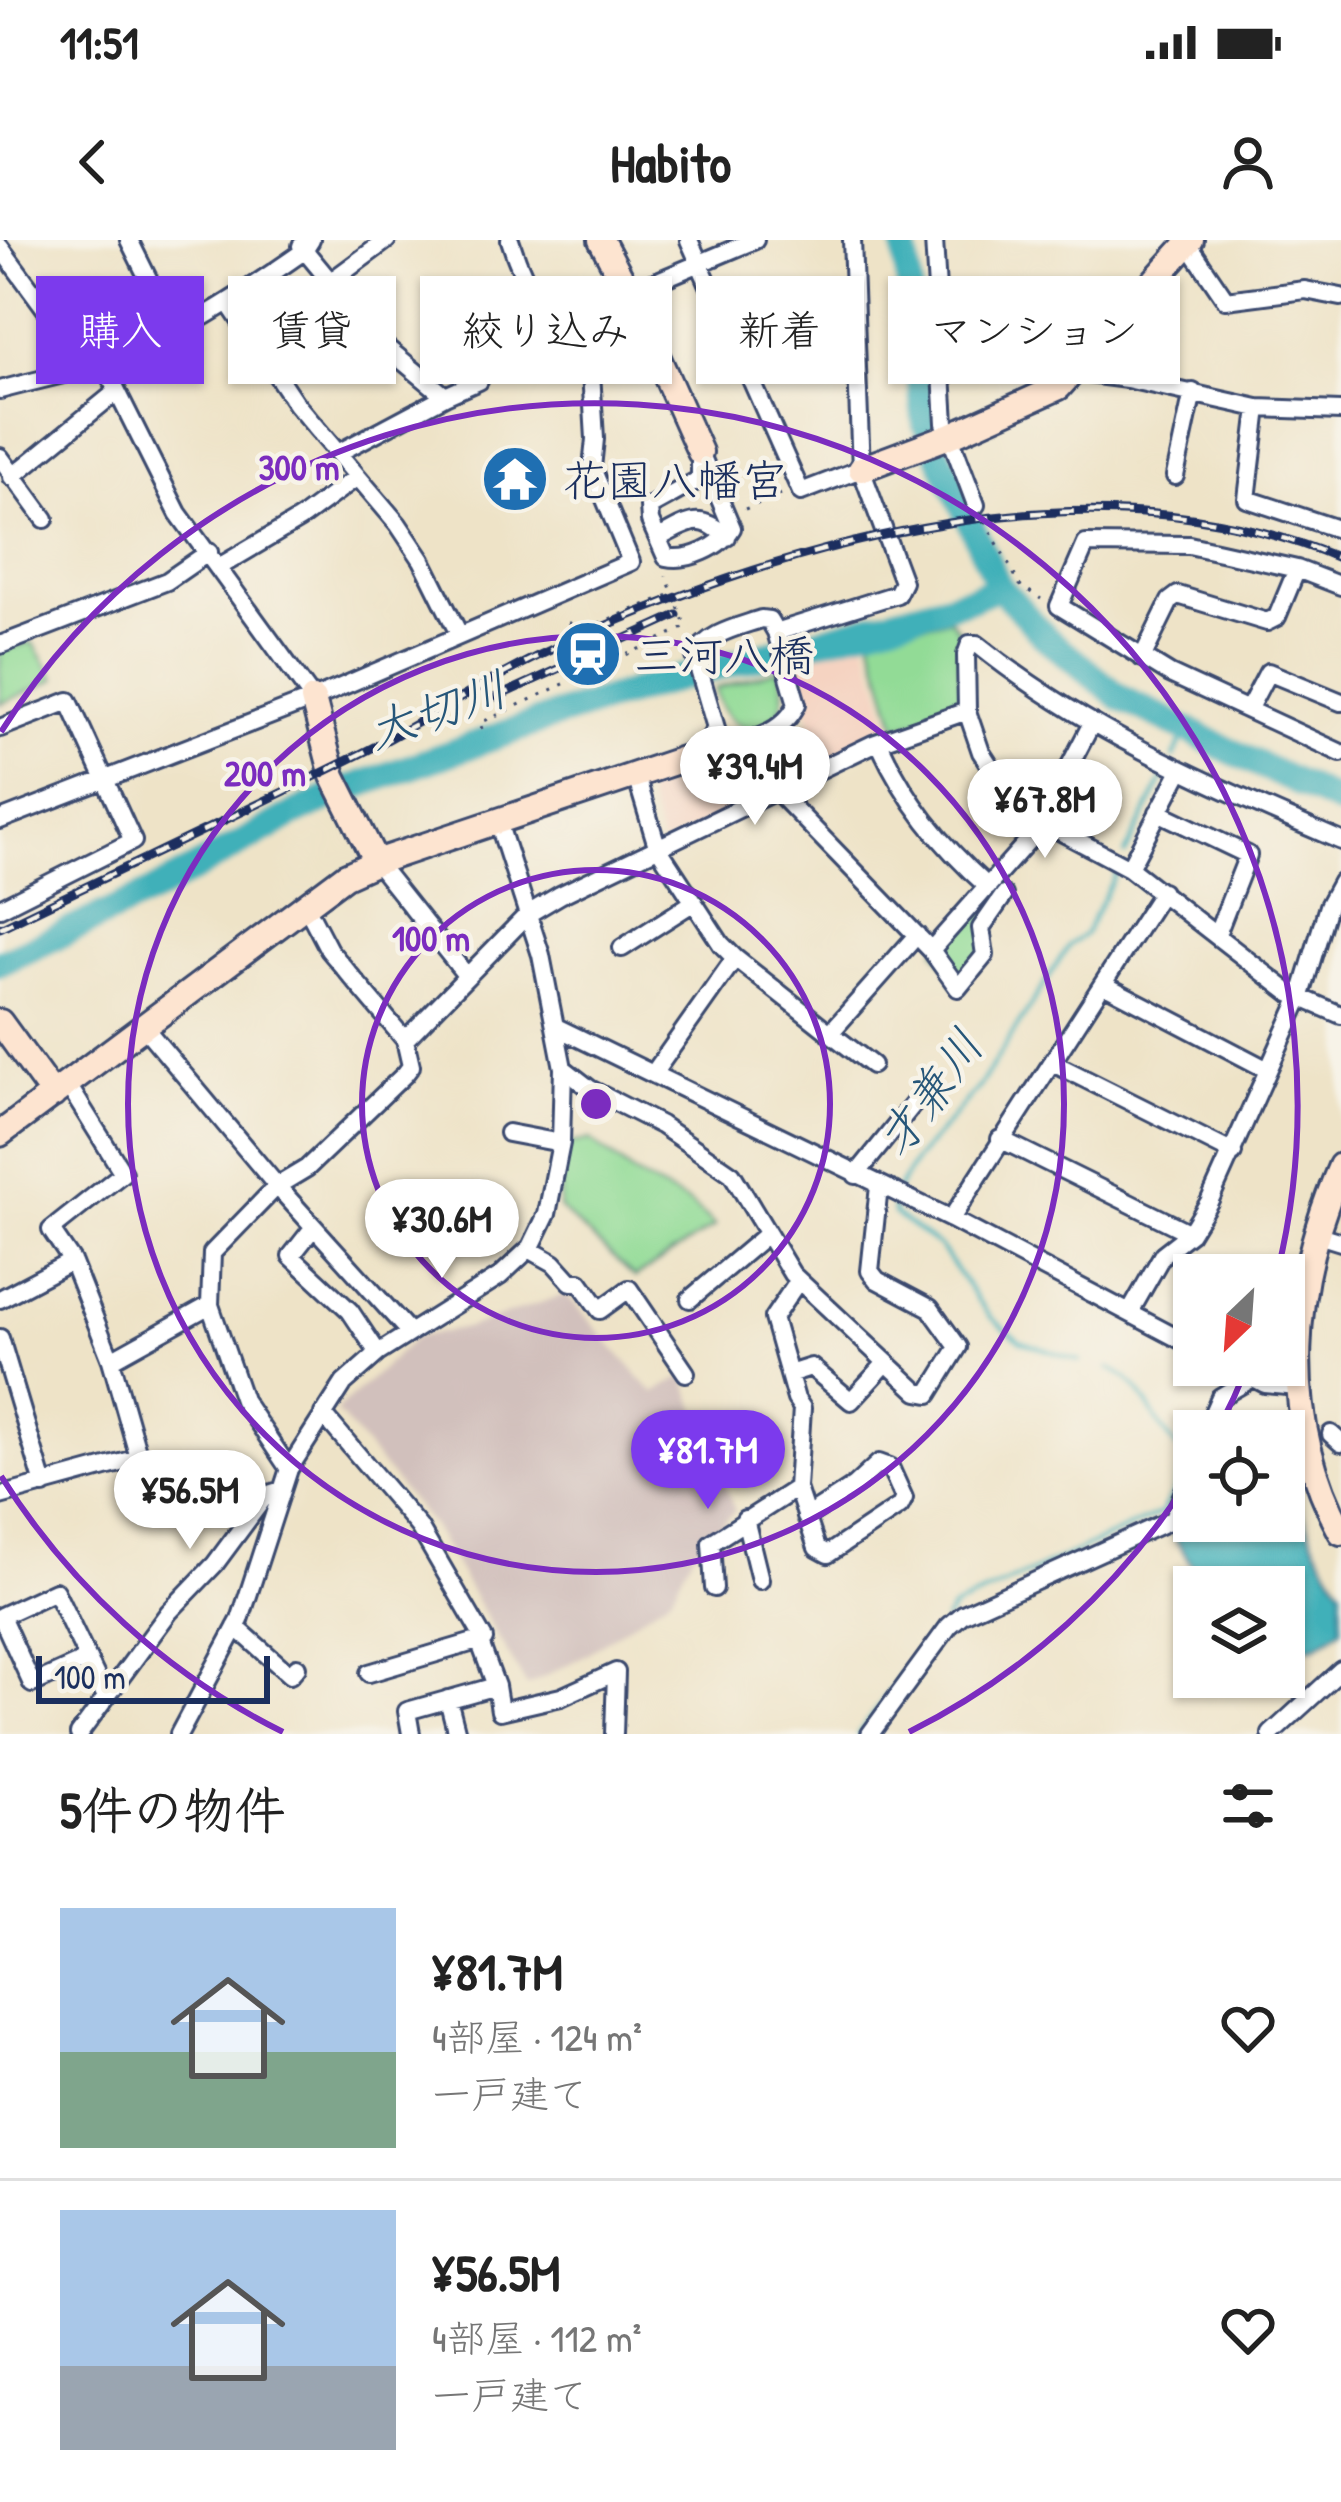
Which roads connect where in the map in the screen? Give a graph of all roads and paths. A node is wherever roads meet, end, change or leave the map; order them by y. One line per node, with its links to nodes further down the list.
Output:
1 (17, 240): 12 (street)
2 (129, 240): 14 (street)
3 (387, 240): 17 (street)
4 (510, 240): 18 (street)
5 (601, 240): 19 (street)
6 (689, 240): 13 (street)
7 (755, 240): 13 (street)
8 (852, 240): 22 (street)
9 (934, 240): 43 (street)
10 (1190, 242): 23 (street); 25 (street)
11 (304, 244): 15 (street); 16 (street)
12 (0, 246): 24 (street)
13 (699, 263): 20 (street); 21 (street)
14 (147, 276)
15 (264, 276)
16 (326, 276)
17 (338, 276)
18 (525, 276)
19 (620, 276)
20 (669, 276)
21 (705, 276)
22 (853, 276)
23 (1159, 276)
24 (36, 296)
25 (1341, 297)
26 (396, 356): 40 (street)
27 (36, 380): 37 (street)
28 (113, 384): 38 (street)
29 (283, 384): 45 (street)
30 (471, 384): 40 (street)
31 (592, 384): 67 (street)
32 (669, 384): 44 (street)
33 (753, 384): 52 (street)
34 (862, 384): 47 (street)
35 (1062, 384): 43 (street)
36 (1145, 384): 39 (street)
37 (0, 389)
38 (116, 392): 49 (street); 59 (street)
39 (1193, 392): 41 (street); 48 (street)
40 (445, 396): 45 (street)
41 (1258, 408): 42 (street); 56 (street)
42 (1340, 409)
43 (948, 436): 47 (street); 53 (street)
44 (700, 452): 51 (street)
45 (338, 453): 50 (street)
46 (0, 457): 49 (street)
47 (872, 464): 52 (street); 66 (street)
48 (1174, 476)
49 (12, 477): 55 (street)
50 (357, 477): 59 (street); 67 (street)
51 (708, 484): 57 (street); 58 (street)
52 (799, 487): 54 (path)
53 (976, 505): 64 (path)
54 (740, 512)
55 (45, 519)
56 (1341, 530)
57 (727, 537): 58 (street); 58 (street)
58 (658, 538)
59 (214, 559): 68 (street); 70 (street)
60 (1297, 569): 62 (street); 64 (street); 69 (street)
61 (665, 574): 63 (path)
62 (1341, 586)
63 (671, 594): 65 (path); 77 (path)
64 (1059, 606): 69 (street)
65 (568, 622)
66 (776, 632): 76 (street); 78 (street)
67 (459, 634): 70 (street)
68 (0, 645)
69 (1142, 658): 72 (street)
70 (313, 699): 84 (street); 92 (street)
71 (1341, 702): 72 (street)
72 (1248, 710): 81 (street)
73 (967, 711): 74 (street); 79 (street); 89 (street)
74 (1090, 724): 82 (street); 89 (street)
75 (0, 728): 84 (street)
76 (716, 728): 78 (street); 80 (street)
77 (482, 729)
78 (743, 741): 80 (street)
79 (879, 743): 85 (street); 95 (street)
80 (701, 753): 83 (street)
81 (1341, 753)
82 (1180, 772): 86 (street); 90 (street)
83 (636, 776): 88 (street); 91 (street)
84 (107, 778): 87 (street); 99 (street)
85 (775, 789): 91 (street); 102 (street)
86 (1158, 812): 93 (street); 101 (street)
87 (0, 820)
88 (498, 822): 92 (street); 100 (street)
89 (1042, 822): 93 (street); 95 (street)
90 (1341, 841)
91 (657, 846): 97 (street); 100 (street)
92 (376, 862): 98 (street); 106 (street)
93 (1129, 868): 96 (street)
94 (1341, 882): 108 (street)
95 (996, 891): 104 (street); 104 (street)
96 (1162, 892): 101 (street); 107 (street)
97 (694, 902): 103 (street); 105 (street)
98 (306, 906): 111 (street); 114 (street)
99 (0, 908)
100 (528, 914): 106 (street); 112 (street)
101 (1217, 934): 108 (street)
102 (916, 935): 104 (street); 113 (street)
103 (622, 948)
104 (931, 950)
105 (735, 958): 113 (street); 119 (street)
106 (465, 974): 114 (street)
107 (1106, 986): 115 (street); 118 (street)
108 (1300, 999): 109 (street); 118 (street)
109 (1341, 1015)
110 (0, 1022): 120 (street)
111 (143, 1027): 120 (street); 129 (street)
112 (556, 1027): 117 (street); 119 (street)
113 (830, 1033): 116 (street)
114 (405, 1040): 129 (street)
115 (1053, 1064): 124 (street); 126 (street)
116 (872, 1065)
117 (563, 1068): 125 (street); 134 (street)
118 (1268, 1070): 126 (street)
119 (653, 1074): 128 (street)
120 (61, 1090): 123 (street); 138 (street)
121 (920, 1096): 128 (street)
122 (508, 1133): 125 (street)
123 (0, 1134)
124 (1000, 1139): 131 (street); 133 (street)
125 (561, 1143): 137 (street)
126 (1233, 1153): 133 (street)
127 (1341, 1166): 135 (street)
128 (856, 1174): 130 (street)
129 (277, 1186): 132 (street); 142 (street)
130 (890, 1191): 131 (street); 149 (street)
131 (951, 1219): 143 (street)
132 (313, 1228): 144 (street); 147 (street)
133 (1190, 1233): 143 (street)
134 (767, 1234): 139 (street); 140 (street)
135 (1316, 1234): 136 (street); 154 (street)
136 (1341, 1242)
137 (529, 1249): 144 (street); 150 (street)
138 (72, 1262): 141 (street); 148 (street)
139 (799, 1281): 149 (street); 151 (street)
140 (690, 1298)
141 (0, 1299)
142 (210, 1305): 148 (street); 157 (street)
143 (1130, 1312): 145 (street)
144 (409, 1333): 147 (street)
145 (1173, 1336)
146 (0, 1338): 158 (street)
147 (378, 1353): 156 (street)
148 (111, 1360): 158 (street)
149 (886, 1363): 151 (street)
150 (686, 1373)
151 (789, 1374): 159 (street)
152 (1239, 1386): 155 (street)
153 (1287, 1386): 154 (street)
154 (1298, 1387): 165 (street)
155 (1214, 1410)
156 (323, 1414): 157 (street); 169 (street)
157 (289, 1469): 160 (street)
158 (44, 1485): 161 (street)
159 (796, 1488): 162 (street); 164 (street)
160 (282, 1490): 168 (street); 175 (street)
161 (0, 1496)
162 (806, 1517): 162 (street)
163 (1173, 1519): 183 (street)
164 (745, 1520): 166 (street); 167 (street)
165 (1341, 1532)
166 (760, 1580)
167 (714, 1588)
168 (236, 1628): 171 (street); 179 (street)
169 (479, 1640): 173 (street); 174 (street)
170 (88, 1659): 170 (street); 175 (street)
171 (297, 1667)
172 (1341, 1670): 177 (street)
173 (369, 1673)
174 (496, 1686): 176 (street); 182 (street)
175 (106, 1697): 178 (street)
176 (448, 1699): 180 (street); 181 (street)
177 (1280, 1731)
178 (79, 1734)
179 (179, 1734)
180 (411, 1734)
181 (457, 1734)
182 (614, 1734)
183 (870, 1734)

